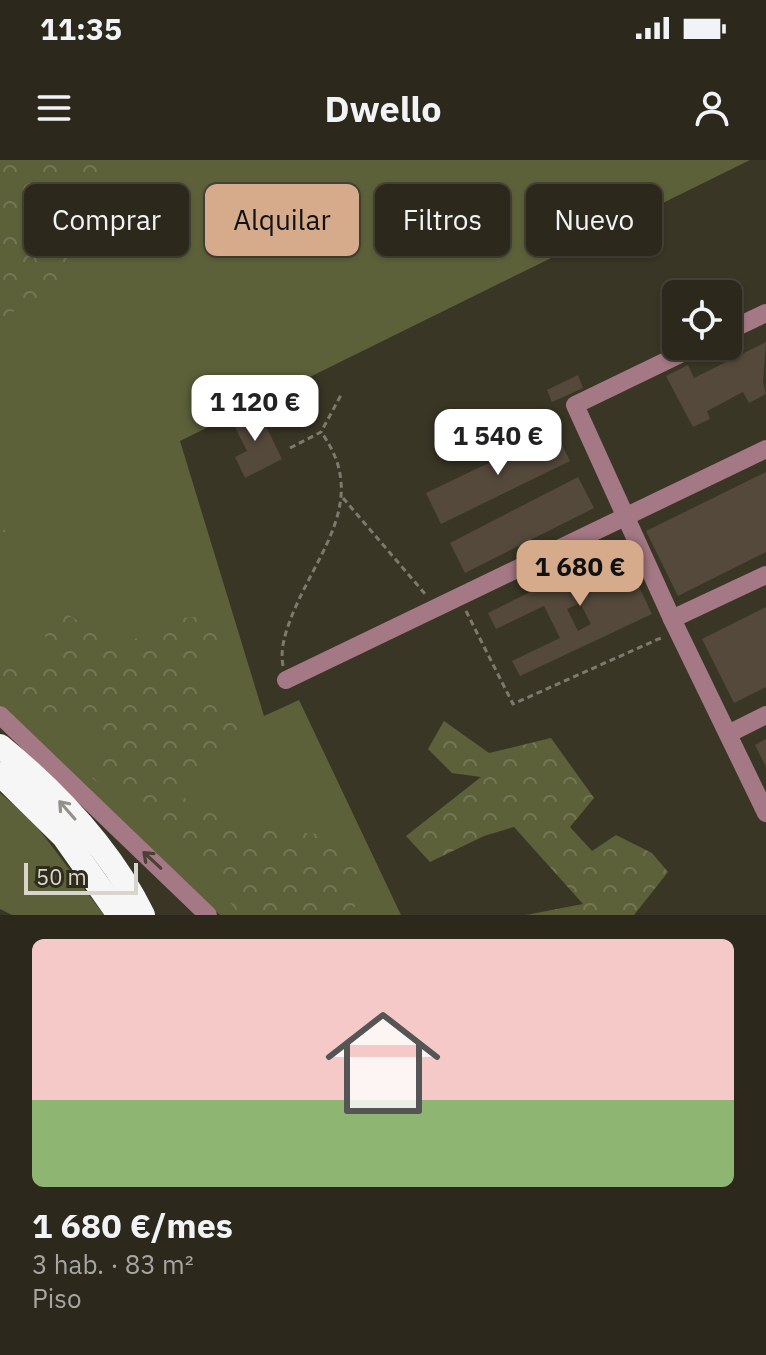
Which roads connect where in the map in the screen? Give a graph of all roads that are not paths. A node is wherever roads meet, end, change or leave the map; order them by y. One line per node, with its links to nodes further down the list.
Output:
1 (766, 313): 2 (street)
2 (742, 324)
3 (668, 360): 5 (street)
4 (766, 449): 5 (street)
5 (627, 519): 7 (street); 8 (street)
6 (766, 575): 7 (street)
7 (675, 625): 11 (street)
8 (286, 680)
9 (0, 715): 16 (street, one-way to 9)
10 (766, 715): 11 (street)
11 (728, 734): 14 (street)
12 (0, 746): 15 (highway, one-way to 12)
13 (0, 774): 15 (highway)
14 (766, 813)
15 (131, 909)
16 (208, 915)

